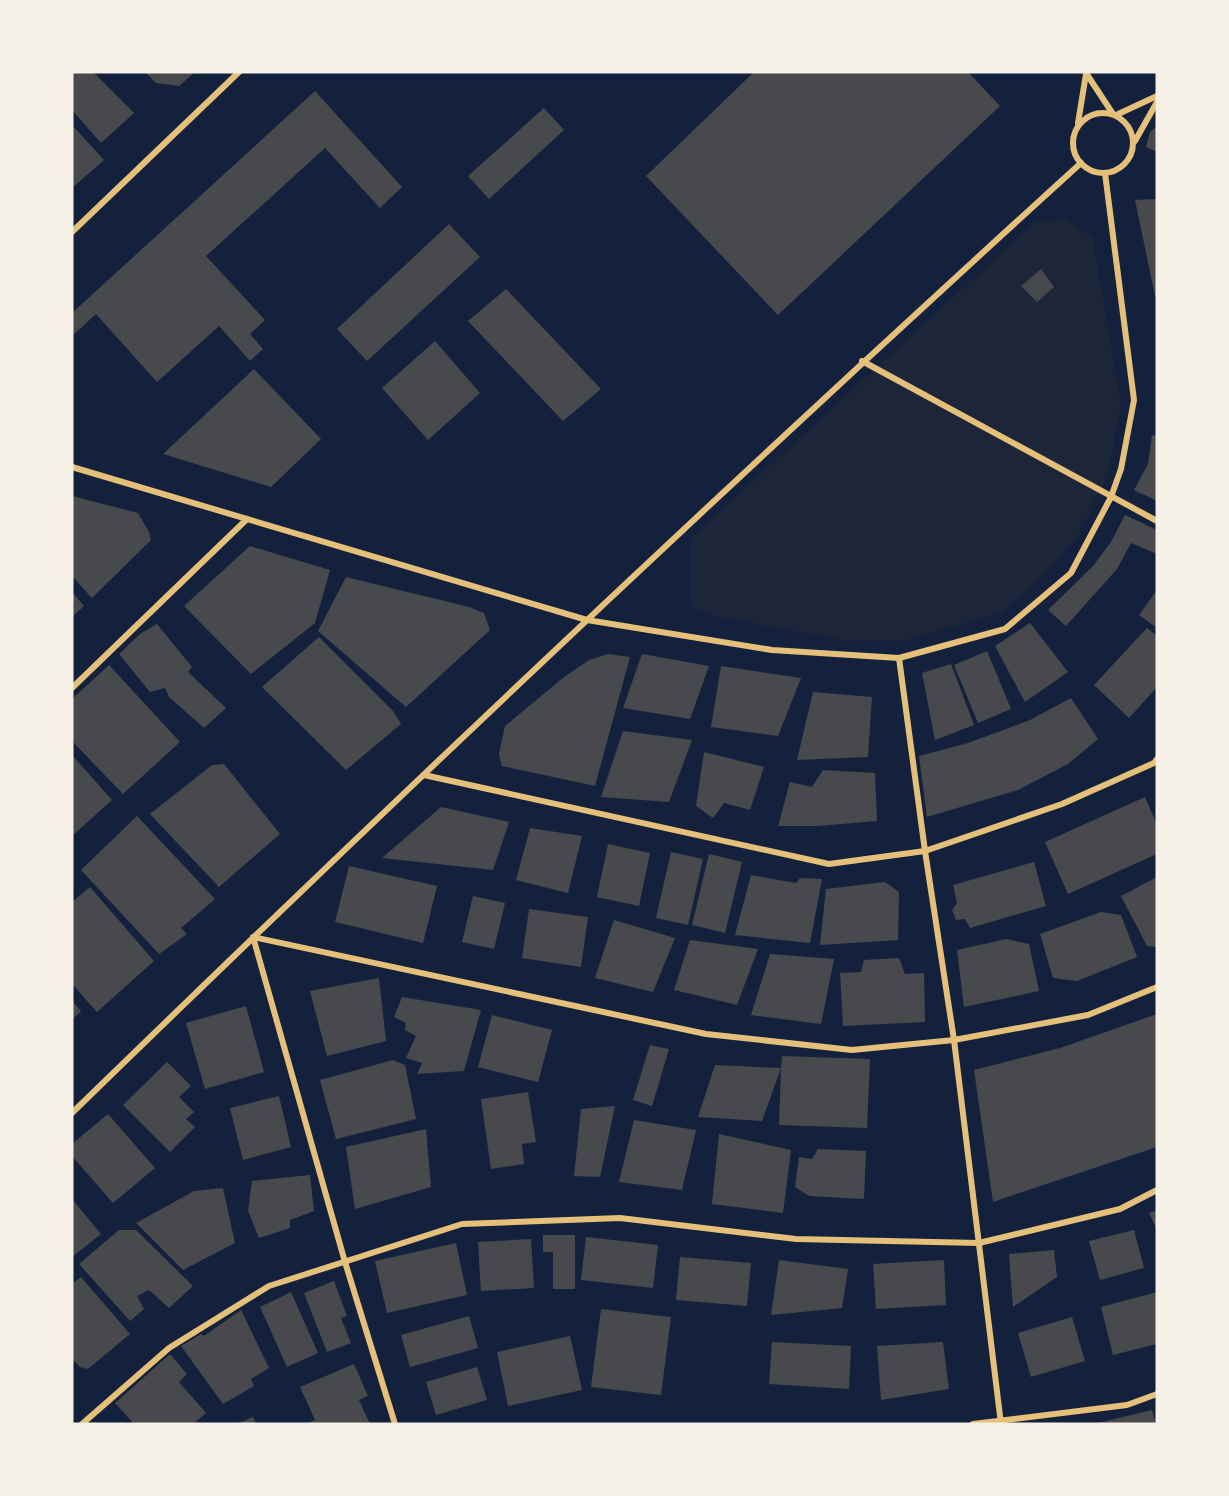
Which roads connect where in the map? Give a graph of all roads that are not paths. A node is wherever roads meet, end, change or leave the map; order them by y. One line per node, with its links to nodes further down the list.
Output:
1 (239, 72): 10 (street)
2 (1086, 73): 5 (street); 6 (street)
3 (1157, 96): 5 (street)
4 (1157, 102): 7 (street)
5 (1115, 114): 6 (street); 7 (street)
6 (1077, 127): 8 (street)
7 (1134, 141): 9 (street)
8 (1081, 163): 9 (street); 11 (street)
9 (1105, 173): 13 (street)
10 (72, 232)
11 (862, 362): 13 (street); 16 (street)
12 (72, 467): 14 (street)
13 (1111, 496): 15 (street); 17 (street)
14 (247, 519): 16 (street); 18 (street)
15 (1157, 521)
16 (586, 620): 17 (street); 20 (street)
17 (899, 658): 21 (street)
18 (72, 688)
19 (1156, 763): 21 (street)
20 (424, 775): 21 (street); 22 (street)
21 (925, 851): 24 (street)
22 (253, 937): 24 (street); 25 (street); 28 (street)
23 (1157, 987): 24 (street)
24 (954, 1040): 27 (street)
25 (72, 1113)
26 (1157, 1190): 27 (street)
27 (980, 1243): 28 (street); 30 (street)
28 (345, 1262): 31 (street); 32 (street)
29 (1157, 1394): 30 (street)
30 (1000, 1422): 33 (street)
31 (82, 1424)
32 (395, 1424)
33 (973, 1424)

